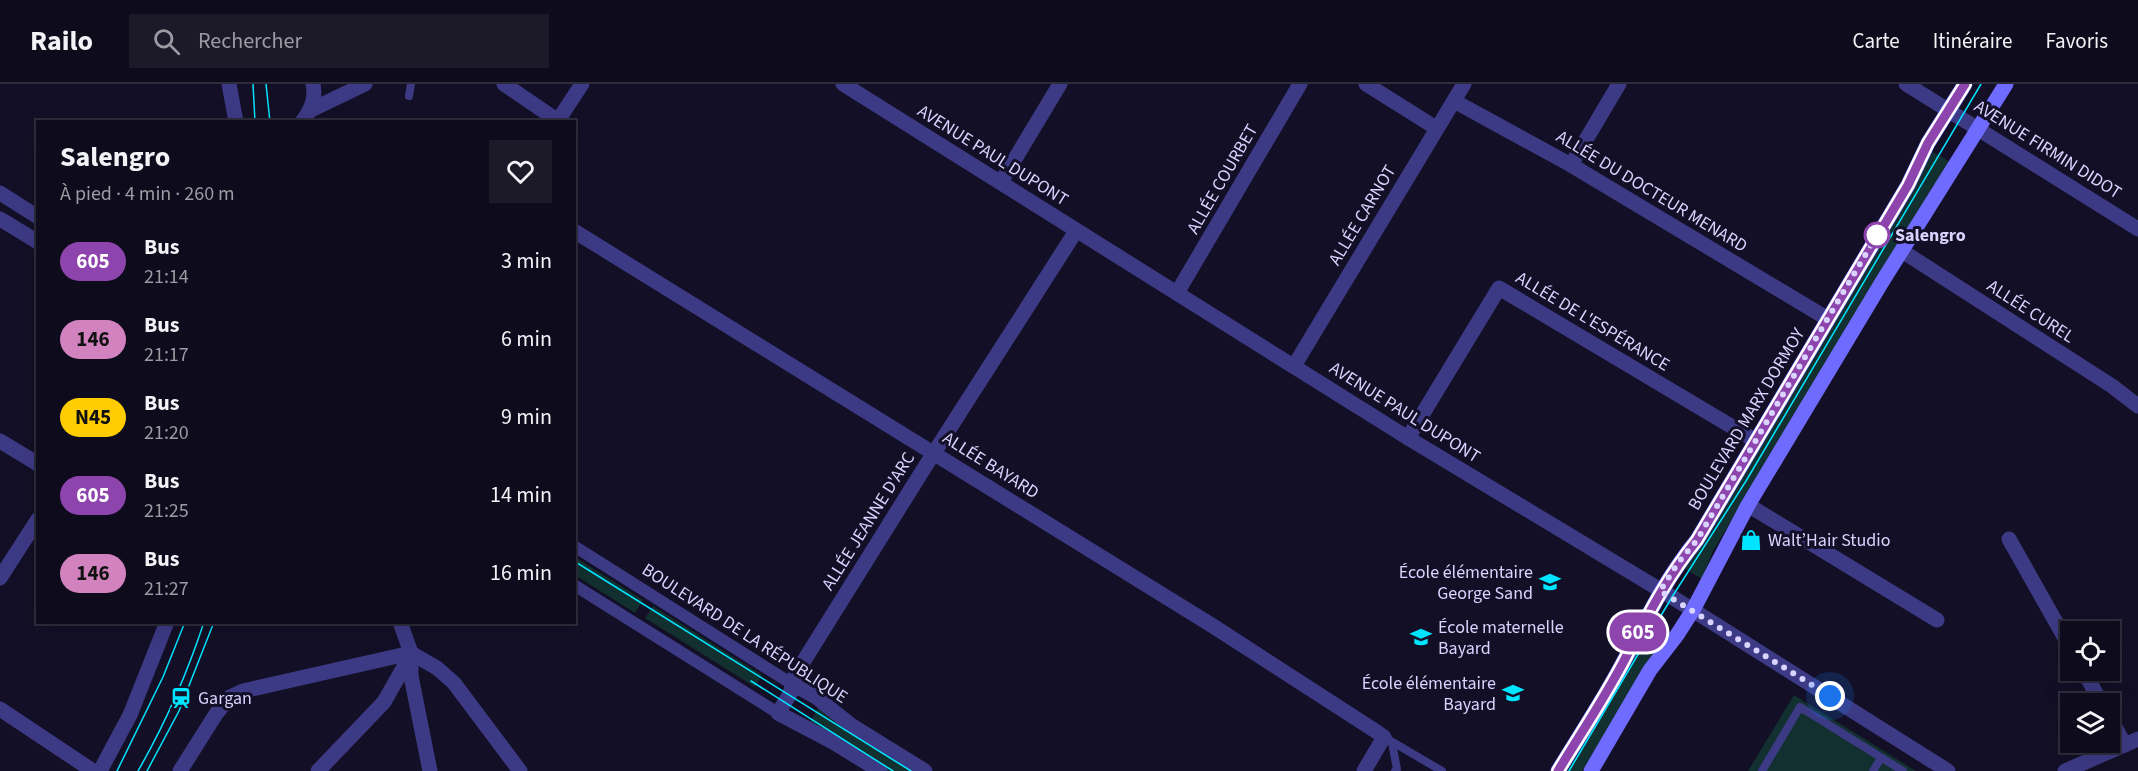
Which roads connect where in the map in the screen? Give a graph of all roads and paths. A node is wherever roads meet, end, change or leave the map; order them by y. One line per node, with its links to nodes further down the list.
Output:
1 (229, 84): 20 (street)
2 (313, 84): 19 (street)
3 (365, 84): 19 (street)
4 (411, 84): 16 (lane)
5 (504, 84): 21 (street)
6 (582, 84): 22 (street)
7 (843, 84): 26 (street, AVENUE PAUL DUPONT)
8 (1060, 84): 26 (street)
9 (1300, 84): 35 (street, ALLÉE COURBET)
10 (1366, 84): 23 (street)
11 (1464, 84): 17 (street, ALLÉE CARNOT)
12 (1619, 84): 25 (street)
13 (1906, 84): 18 (street, AVENUE FIRMIN DIDOT)
14 (1965, 84): 18 (main road, BOULEVARD MARX DORMOY)
15 (2006, 84): 24 (main road)
16 (409, 96)
17 (1454, 101): 23 (street, ALLÉE CARNOT); 25 (street, ALLÉE DU DOCTEUR MENARD)
18 (1948, 111): 24 (street, AVENUE FIRMIN DIDOT); 36 (main road, BOULEVARD MARX DORMOY)
19 (307, 116)
20 (236, 120)
21 (557, 120)
22 (559, 120)
23 (1436, 128): 37 (street, ALLÉE CARNOT)
24 (1979, 128): 30 (street, AVENUE FIRMIN DIDOT); 34 (main road)
25 (1571, 165): 36 (street, ALLÉE DU DOCTEUR MENARD)
26 (1001, 182): 31 (street, AVENUE PAUL DUPONT)
27 (0, 193): 28 (street)
28 (36, 216)
29 (0, 219): 33 (street)
30 (2138, 228)
31 (1076, 231): 35 (street, AVENUE PAUL DUPONT); 42 (street, ALLÉE JEANNE D'ARC)
32 (576, 232): 42 (street, ALLÉE BAYARD)
33 (36, 241)
34 (1902, 250): 38 (street, ALLÉE CUREL); 44 (main road)
35 (1177, 293): 37 (street, AVENUE PAUL DUPONT)
36 (1828, 319): 41 (main road, BOULEVARD MARX DORMOY)
37 (1294, 366): 39 (street, AVENUE PAUL DUPONT)
38 (2138, 406)
39 (1408, 438): 41 (street, ALLÉE DE L'ESPÉRANCE); 50 (street, AVENUE PAUL DUPONT)
40 (0, 441): 43 (street)
41 (1756, 441): 50 (main road, BOULEVARD MARX DORMOY)
42 (934, 453): 57 (street, ALLÉE JEANNE D'ARC); 61 (street, ALLÉE BAYARD)
43 (36, 463)
44 (1748, 505): 51 (main road); 52 (street)
45 (36, 522): 48 (street)
46 (2009, 539): 55 (street)
47 (576, 547): 57 (street, BOULEVARD DE LA RÉPUBLIQUE)
48 (0, 578)
49 (576, 586): 59 (street)
50 (1660, 591): 51 (street, AVENUE PAUL DUPONT); 75 (main road, BOULEVARD MARX DORMOY)
51 (1693, 610): 76 (main road); 80 (street, AVENUE PAUL DUPONT)
52 (1937, 620)
53 (166, 624): 65 (street)
54 (401, 624): 56 (street)
55 (2060, 629)
56 (411, 653): 66 (street); 67 (street); 68 (street); 69 (street)
57 (792, 684): 59 (street, ALLÉE JEANNE D'ARC); 71 (street, BOULEVARD DE LA RÉPUBLIQUE)
58 (0, 709): 64 (street)
59 (778, 713): 70 (street)
60 (2120, 728): 62 (street)
61 (1388, 740): 72 (street); 73 (lane); 74 (lane)
62 (2132, 742): 81 (street)
63 (1881, 758): 77 (lane); 78 (lane); 79 (lane)
64 (93, 771)
65 (100, 771)
66 (180, 771)
67 (318, 771)
68 (430, 771)
69 (520, 771)
70 (880, 771)
71 (925, 771)
72 (1364, 771)
73 (1395, 771)
74 (1442, 771)
75 (1558, 771)
76 (1591, 771)
77 (1762, 771)
78 (1873, 771)
79 (1903, 771)
80 (1948, 771)
81 (2065, 771)

